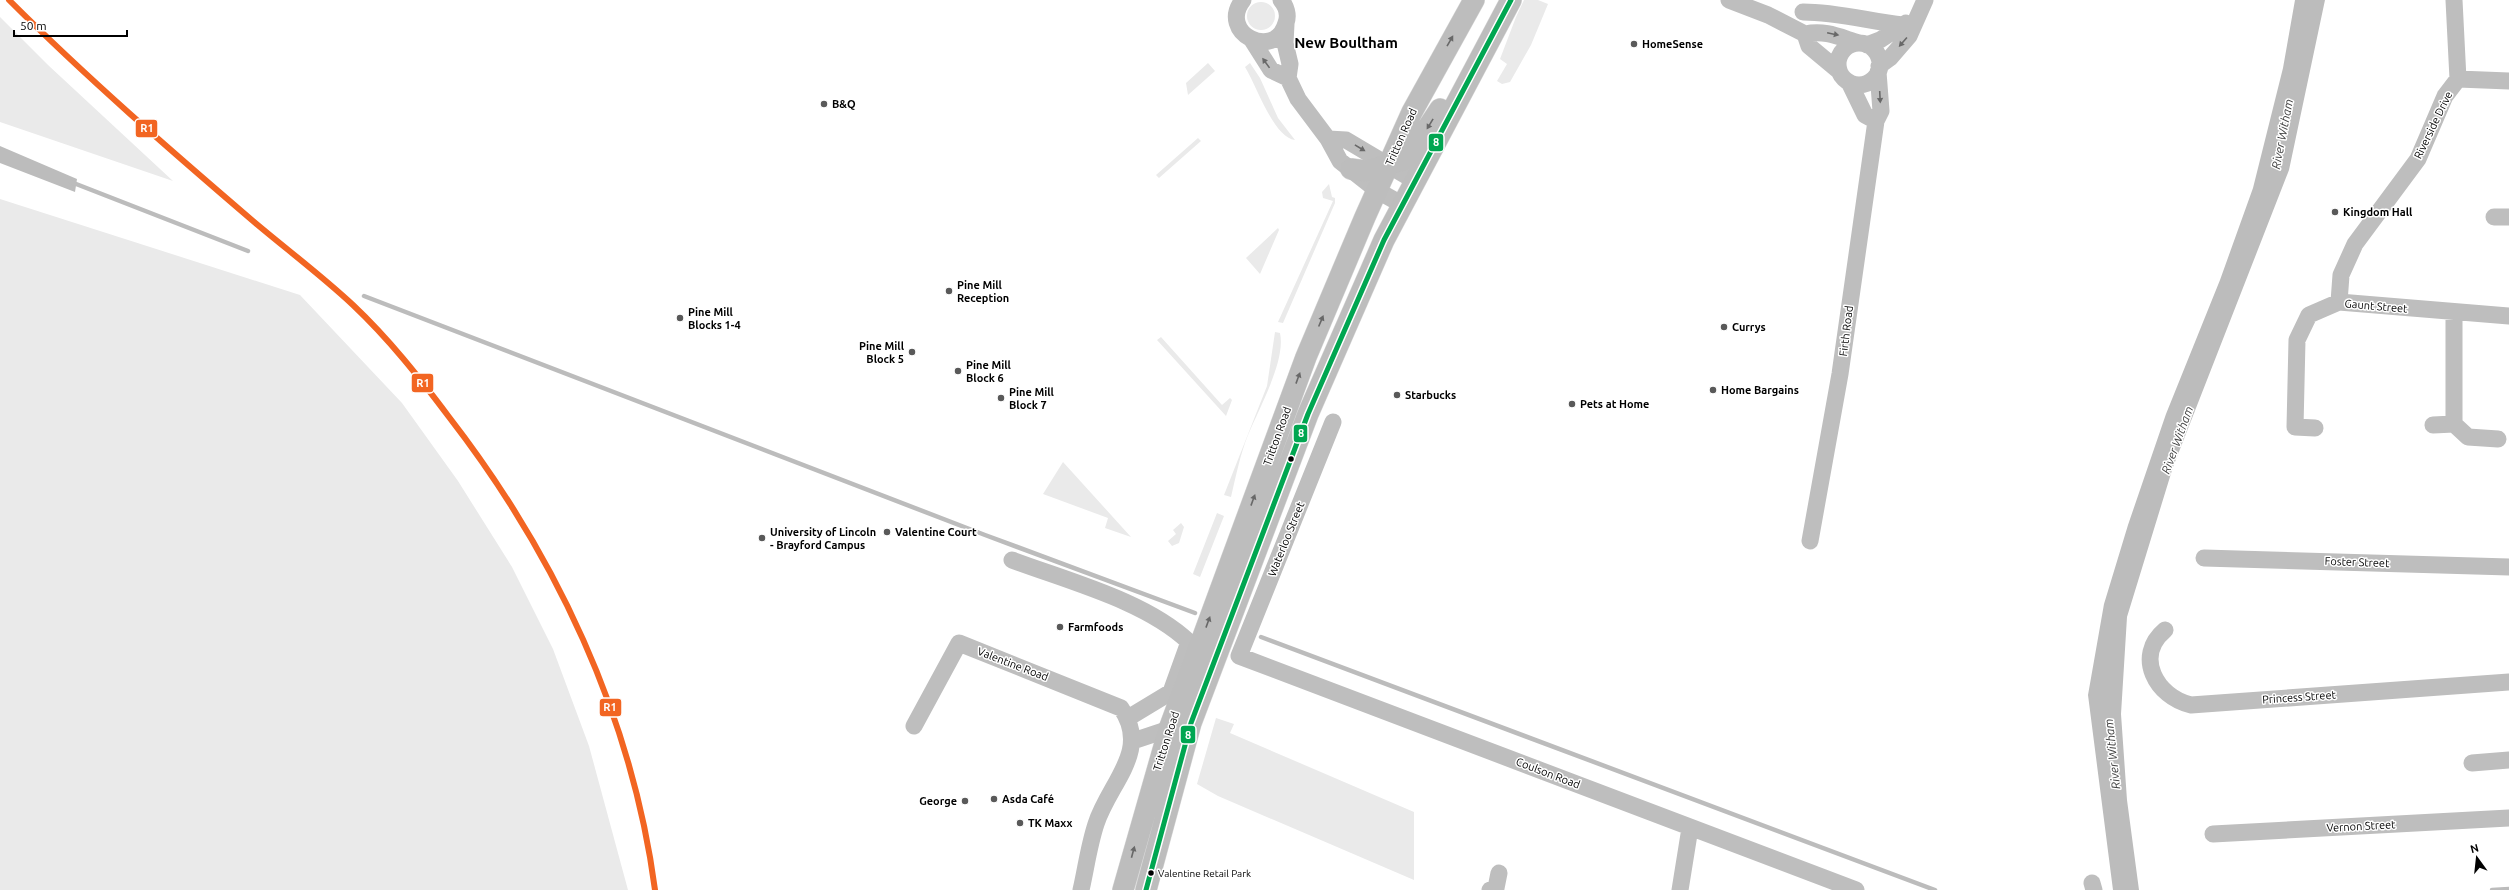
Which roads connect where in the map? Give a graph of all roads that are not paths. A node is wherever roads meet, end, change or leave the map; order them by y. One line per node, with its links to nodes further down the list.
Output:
1 (1243, 0): 12 (street)
2 (1474, 0): 21 (main road, Tritton Road, one-way to 2)
3 (1511, 0): 11 (main road, Tritton Road)
4 (1729, 0): 10 (street)
5 (2454, 0): 17 (street, Riverside Drive)
6 (1922, 6): 9 (street); 14 (street, one-way to 14)
7 (1286, 9): 12 (street); 16 (street)
8 (1803, 12): 9 (street)
9 (1903, 26): 13 (street)
10 (1805, 34): 13 (street, one-way to 13); 15 (street)
11 (1492, 36): 21 (main road, one-way to 21); 23 (main road, Tritton Road)
12 (1252, 40): 16 (street, one-way to 12)
13 (1863, 44): 14 (street); 15 (street)
14 (1879, 69): 15 (street); 19 (street, Firth Road, one-way to 19)
15 (1844, 77): 19 (street)
16 (1288, 78): 20 (street)
17 (2458, 79): 18 (street); 26 (street, Riverside Drive)
18 (2509, 81)
19 (1876, 121): 34 (street, Firth Road)
20 (1328, 140): 21 (street, one-way to 21); 22 (street)
21 (1388, 166): 22 (main road); 23 (street); 24 (main road, Tritton Road)
22 (1351, 169): 24 (street)
23 (1415, 181): 25 (main road, Tritton Road)
24 (1378, 191): 25 (street); 43 (main road, Tritton Road, one-way to 24)
25 (1403, 205): 52 (main road, Tritton Road)
26 (2339, 302): 27 (street, Gaunt Street); 32 (street, Gaunt Street)
27 (2454, 313): 28 (street, Gaunt Street); 30 (street)
28 (2509, 316)
29 (1333, 422): 39 (street, Waterloo Street)
30 (2454, 424): 31 (street); 33 (street)
31 (2433, 425)
32 (2315, 428)
33 (2498, 440)
34 (1810, 541)
35 (2204, 558): 37 (street, Foster Street)
36 (1012, 560): 41 (street)
37 (2509, 567)
38 (2165, 630): 40 (street, Princess Street)
39 (1239, 656): 48 (street, Coulson Road)
40 (2509, 682)
41 (1128, 718): 42 (street, Valentine Road); 44 (street)
42 (914, 726)
43 (1169, 729): 44 (street); 51 (main road, Tritton Road, one-way to 43)
44 (1133, 741): 50 (street)
45 (2509, 760): 46 (street)
46 (2472, 763)
47 (2509, 818): 49 (street, Vernon Street)
48 (1690, 828): 53 (street); 54 (street, Coulson Road)
49 (2212, 834)
50 (1081, 890)
51 (1123, 890)
52 (1146, 890)
53 (1680, 890)
54 (1856, 890)

